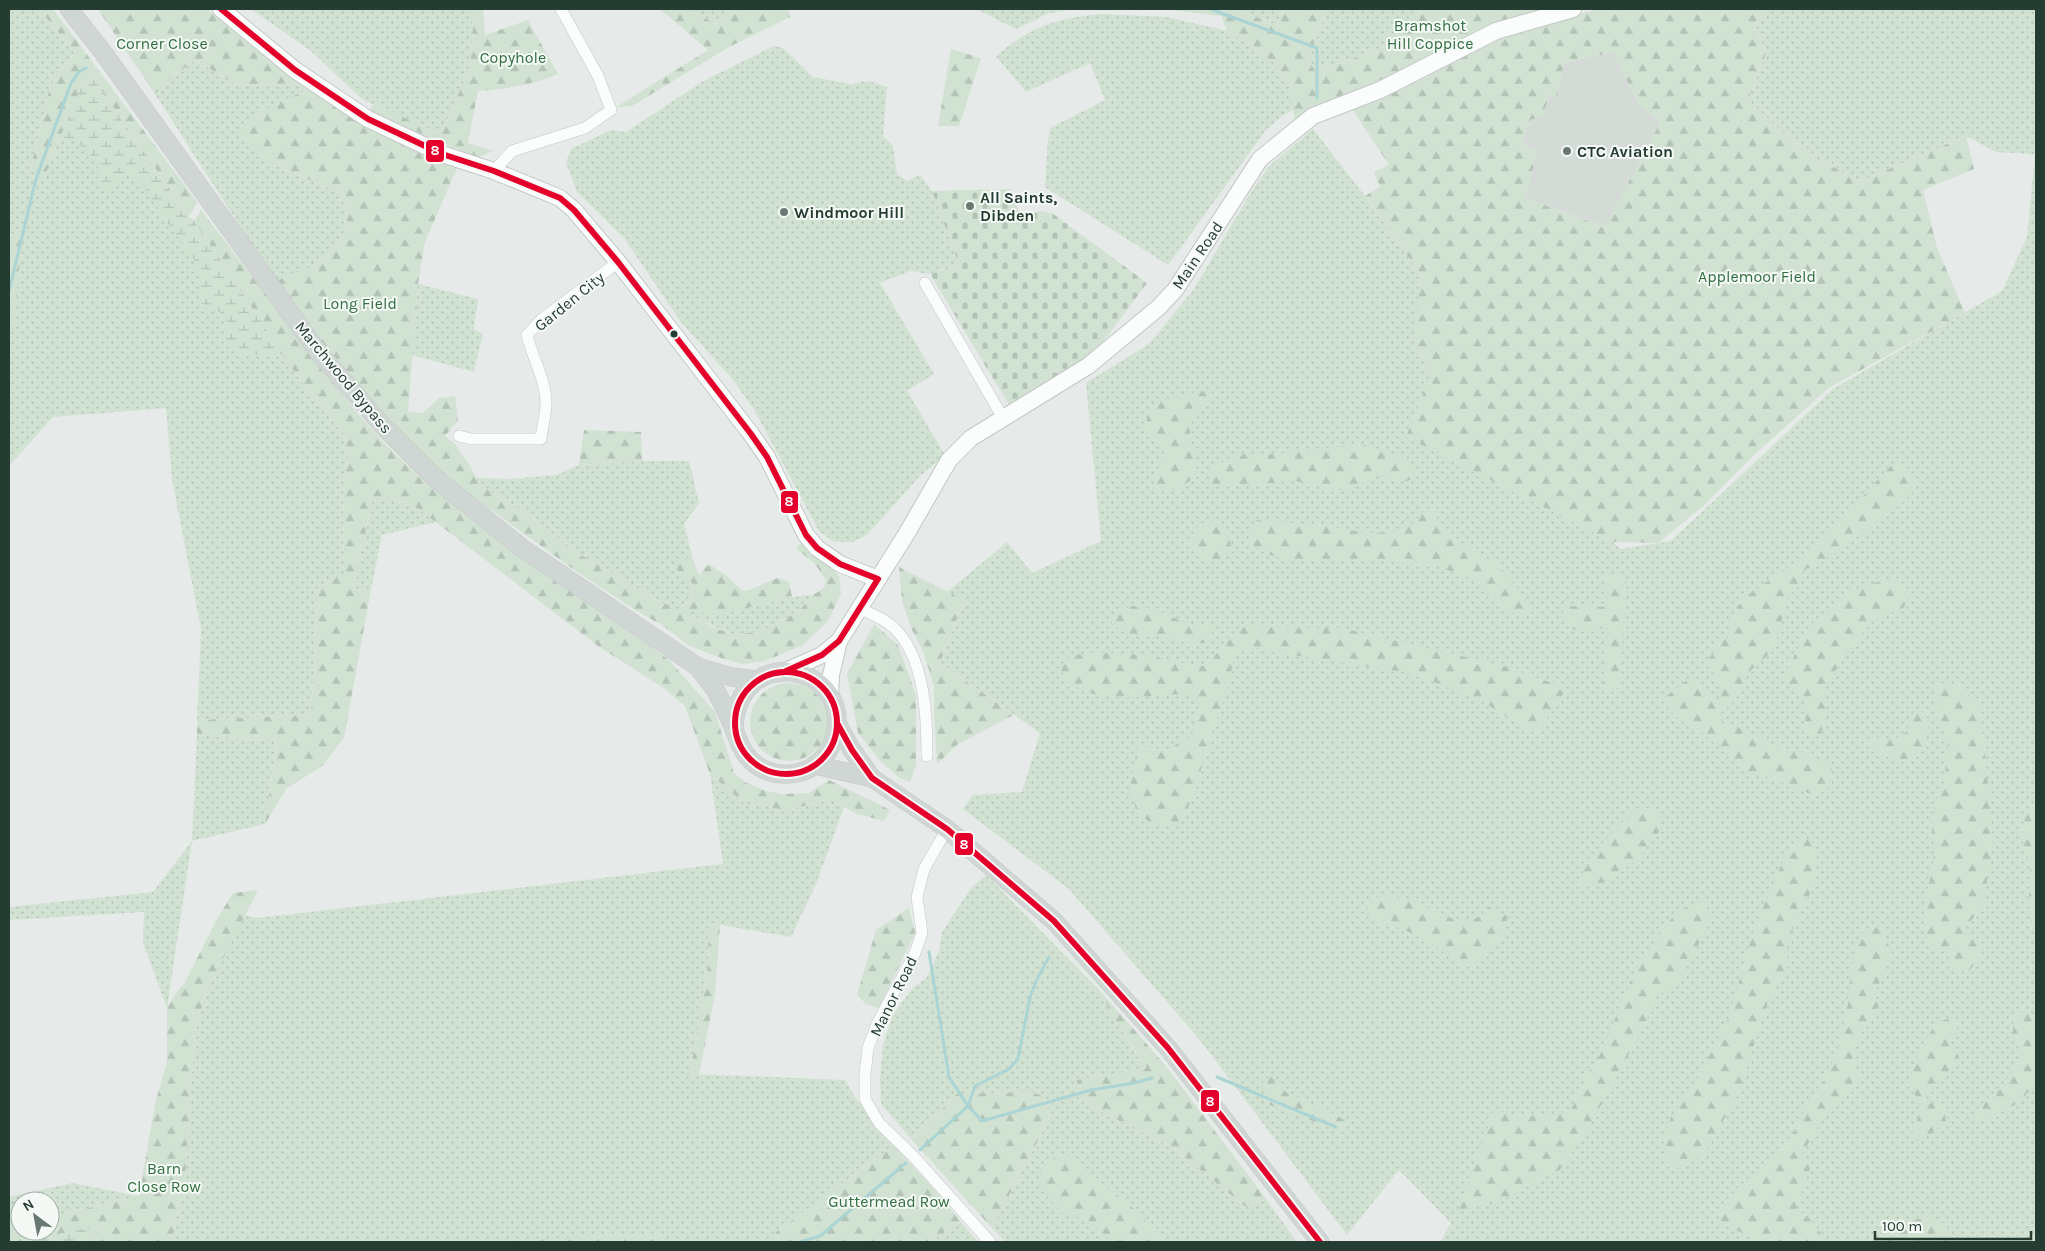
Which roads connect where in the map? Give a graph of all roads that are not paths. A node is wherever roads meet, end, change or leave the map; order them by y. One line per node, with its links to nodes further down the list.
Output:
1 (70, 9): 13 (main road, Marchwood Bypass)
2 (221, 9): 5 (street)
3 (561, 9): 5 (street)
4 (1573, 9): 8 (street, Main Road)
5 (494, 171): 6 (street)
6 (618, 262): 9 (street, Garden City); 10 (street)
7 (925, 283): 8 (street)
8 (1003, 418): 10 (street, Main Road)
9 (459, 436)
10 (878, 579): 11 (street, Main Road)
11 (860, 609): 12 (street, Main Road); 19 (street)
12 (839, 641): 14 (street, Main Road); 16 (street, Main Road)
13 (698, 667): 15 (main road, Marchwood Bypass); 18 (main road, Marchwood Bypass)
14 (786, 671): 15 (main road); 16 (main road)
15 (757, 680): 18 (main road)
16 (830, 697): 17 (main road)
17 (837, 723): 20 (main road); 21 (main road)
18 (734, 729): 20 (main road)
19 (927, 756)
20 (815, 765): 21 (main road)
21 (872, 778): 22 (main road)
22 (947, 829): 23 (street, Manor Road); 24 (main road)
23 (990, 1242)
24 (1320, 1242)

